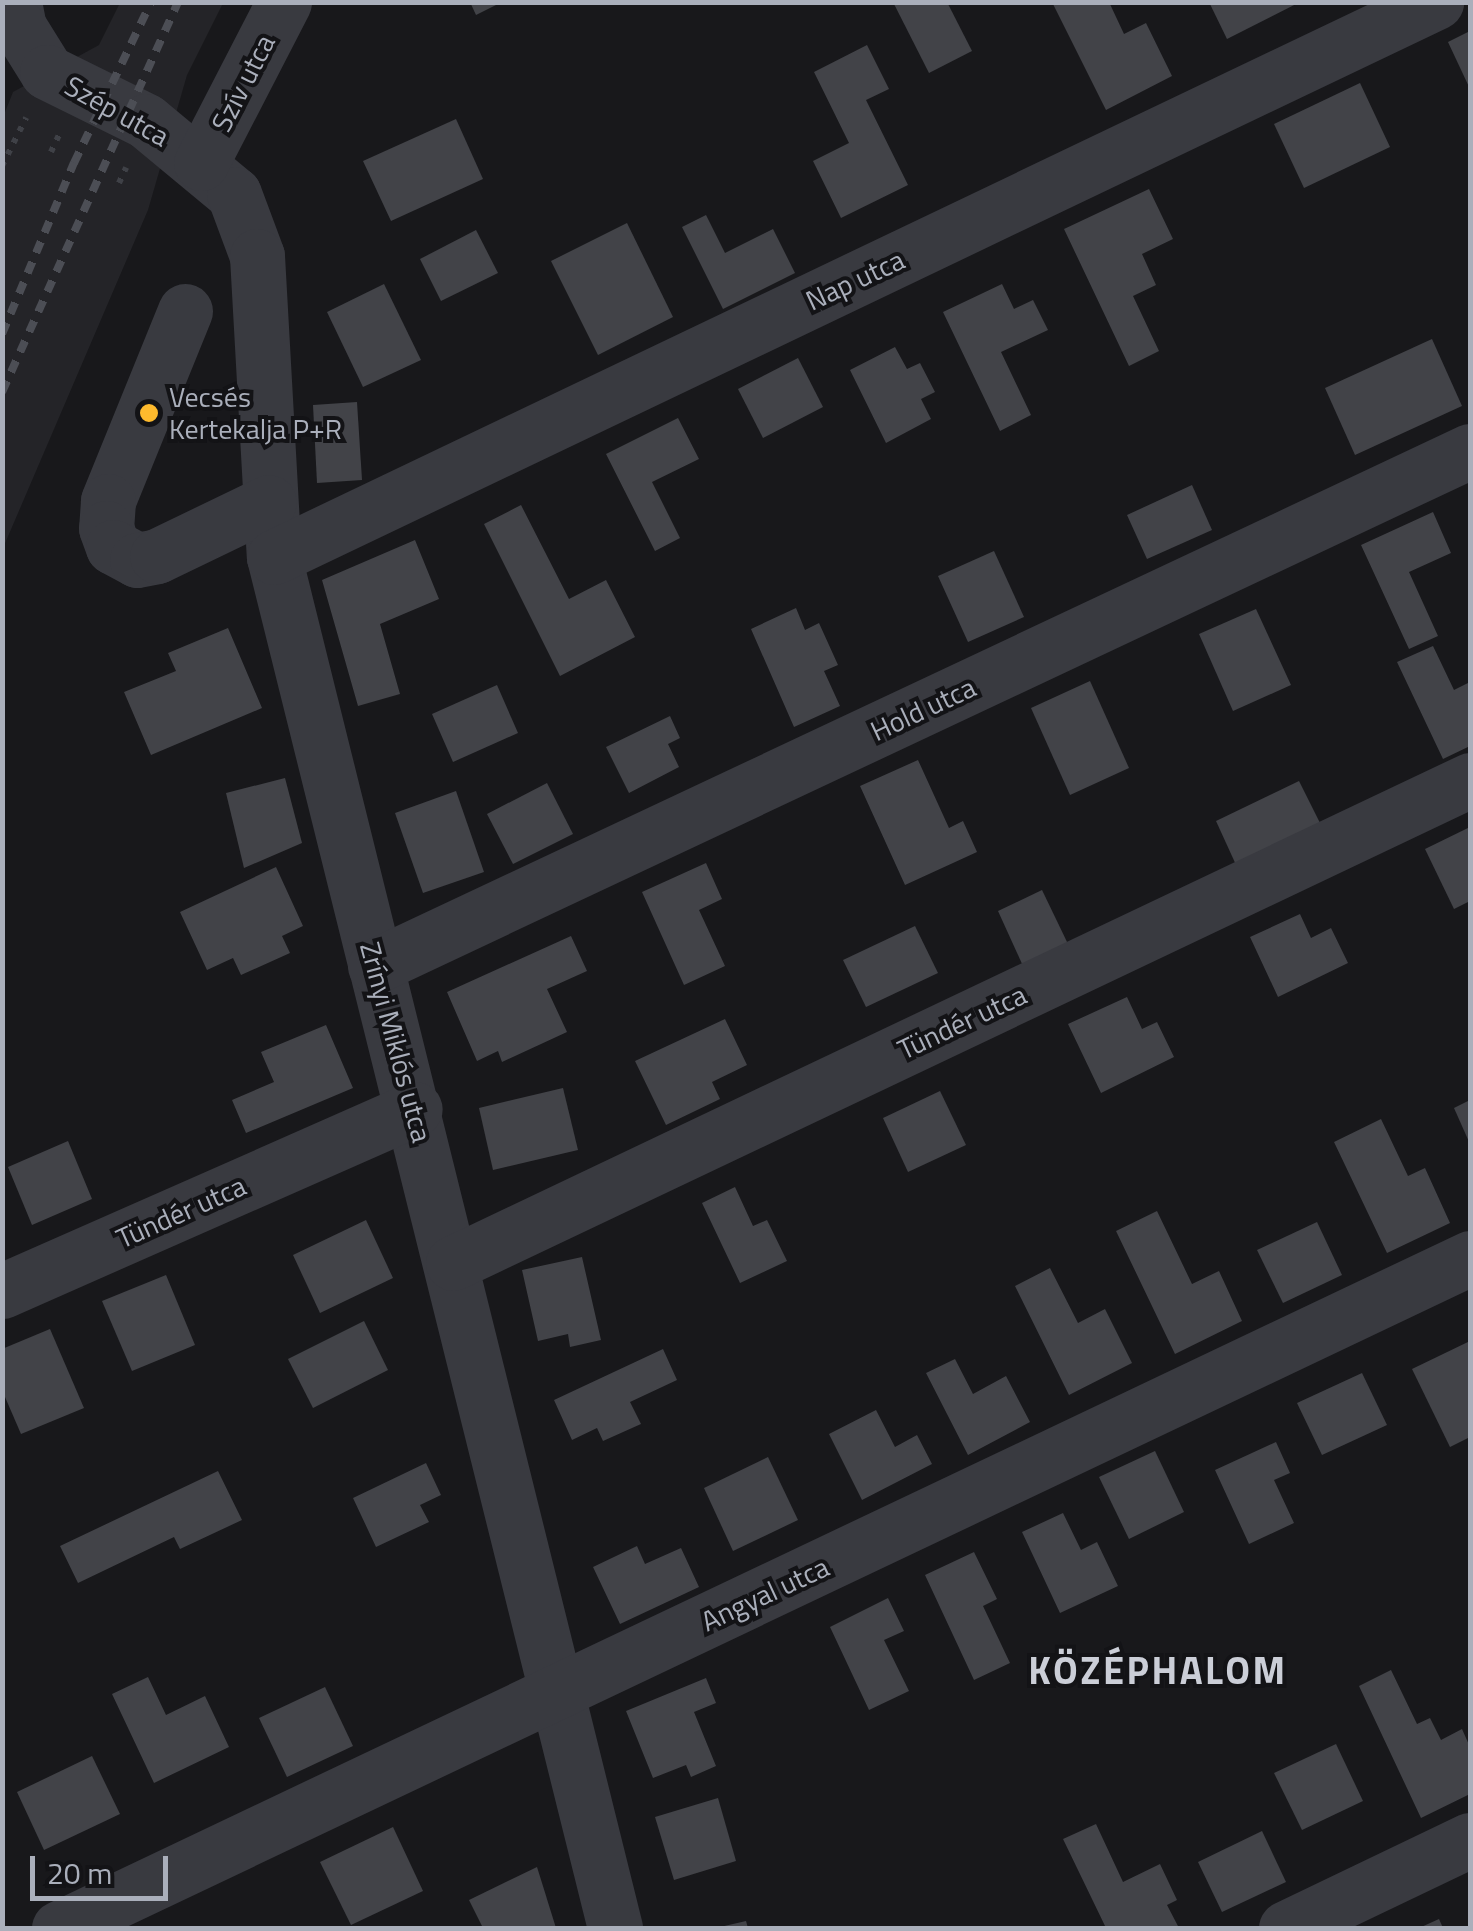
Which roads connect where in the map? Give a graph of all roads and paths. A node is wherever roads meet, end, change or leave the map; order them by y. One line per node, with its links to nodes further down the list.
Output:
1 (14, 2): 4 (street, Szép utca)
2 (284, 2): 4 (street, Szív utca)
3 (1436, 2): 8 (street, Nap utca)
4 (201, 162): 7 (street, Zrínyi Miklós utca)
5 (185, 310): 7 (street)
6 (1470, 451): 10 (street, Hold utca)
7 (268, 502): 8 (street, Zrínyi Miklós utca)
8 (274, 556): 10 (street, Zrínyi Miklós utca)
9 (1470, 780): 13 (street, Tündér utca)
10 (375, 966): 11 (street, Zrínyi Miklós utca)
11 (415, 1109): 13 (street, Zrínyi Miklós utca); 14 (street, Tündér utca)
12 (1470, 1258): 15 (street, Angyal utca)
13 (453, 1263): 15 (street, Zrínyi Miklós utca)
14 (2, 1291)
15 (553, 1694): 17 (street, Angyal utca); 18 (street, Zrínyi Miklós utca)
16 (1470, 1840): 19 (street)
17 (59, 1928)
18 (615, 1928)
19 (1286, 1928)

